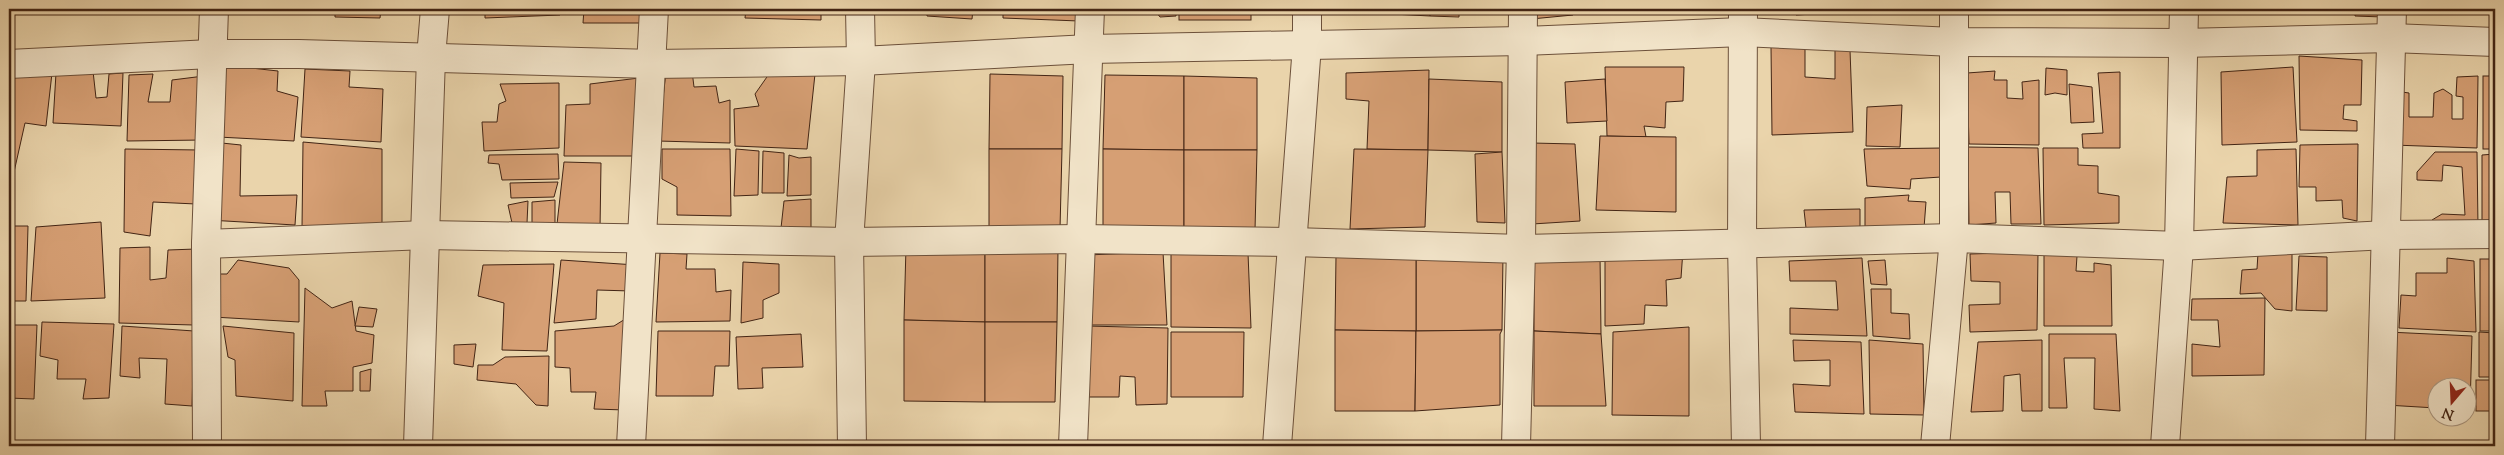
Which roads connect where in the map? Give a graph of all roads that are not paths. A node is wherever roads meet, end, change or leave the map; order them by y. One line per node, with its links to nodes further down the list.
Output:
1 (214, 9): 19 (street)
2 (435, 9): 20 (street)
3 (654, 9): 23 (street)
4 (860, 9): 21 (street)
5 (1090, 9): 18 (street)
6 (1307, 9): 17 (street)
7 (1523, 9): 13 (street)
8 (1954, 9): 14 (street)
9 (2184, 9): 15 (street)
10 (2392, 9): 12 (street)
11 (1743, 20): 13 (street); 14 (street); 33 (street)
12 (2391, 38): 15 (street); 16 (street); 24 (street)
13 (1522, 41): 17 (street); 35 (street)
14 (1953, 42): 15 (street); 28 (street)
15 (2182, 42): 34 (street)
16 (2495, 42)
17 (1307, 45): 18 (street); 31 (street)
18 (1089, 49): 21 (street); 29 (street)
19 (211, 54): 20 (street); 22 (street); 32 (street)
20 (431, 57): 23 (street); 26 (street)
21 (861, 61): 23 (street); 30 (street)
22 (9, 64)
23 (653, 64): 27 (street)
24 (2387, 234): 25 (street); 34 (street); 46 (street)
25 (2495, 234)
26 (426, 235): 27 (street); 32 (street); 37 (street)
27 (642, 238): 30 (street); 38 (street)
28 (1954, 238): 33 (street); 34 (street); 44 (street)
29 (1080, 239): 30 (street); 31 (street); 40 (street)
30 (849, 242): 39 (street)
31 (1293, 242): 35 (street); 41 (street)
32 (206, 244): 36 (street)
33 (1742, 244): 35 (street); 43 (street)
34 (2179, 246): 45 (street)
35 (1521, 249): 42 (street)
36 (207, 446)
37 (418, 446)
38 (631, 446)
39 (852, 446)
40 (1072, 446)
41 (1277, 446)
42 (1516, 446)
43 (1746, 446)
44 (1935, 446)
45 (2165, 446)
46 (2380, 446)

